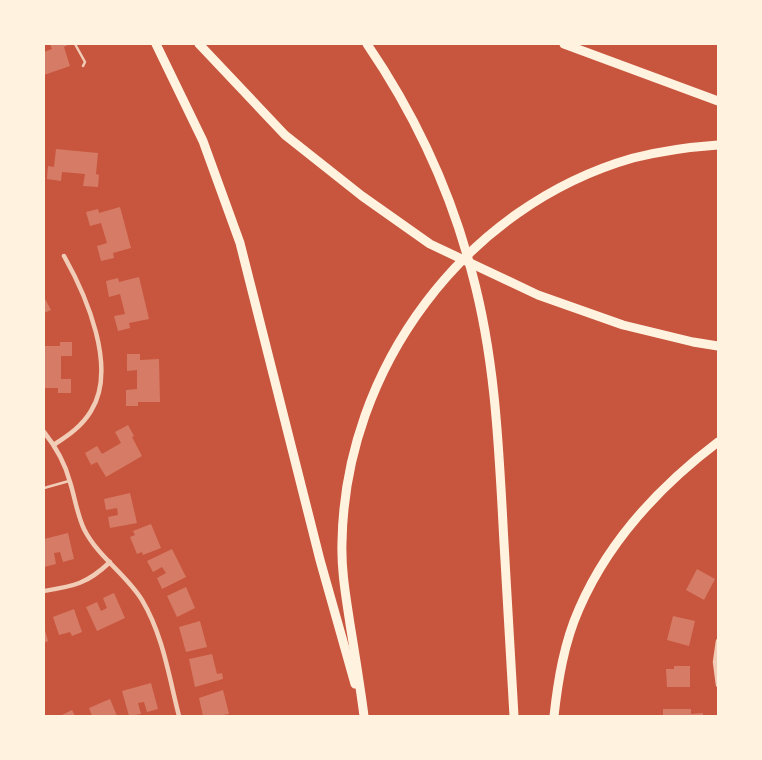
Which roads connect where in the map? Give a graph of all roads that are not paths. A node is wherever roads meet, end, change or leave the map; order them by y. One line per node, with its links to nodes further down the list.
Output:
1 (76, 44): 6 (lane)
2 (156, 44): 21 (highway)
3 (199, 44): 10 (highway)
4 (367, 44): 22 (highway)
5 (564, 44): 7 (highway)
6 (83, 66)
7 (718, 101)
8 (718, 145): 21 (highway)
9 (64, 256): 13 (street)
10 (718, 346)
11 (44, 432): 13 (street)
12 (718, 442): 23 (highway)
13 (54, 444): 14 (street)
14 (70, 481): 15 (lane); 16 (street)
15 (44, 488)
16 (110, 562): 17 (street); 20 (street)
17 (44, 591)
18 (718, 641): 19 (street)
19 (718, 685)
20 (178, 716)
21 (364, 716)
22 (514, 716)
23 (554, 716)

